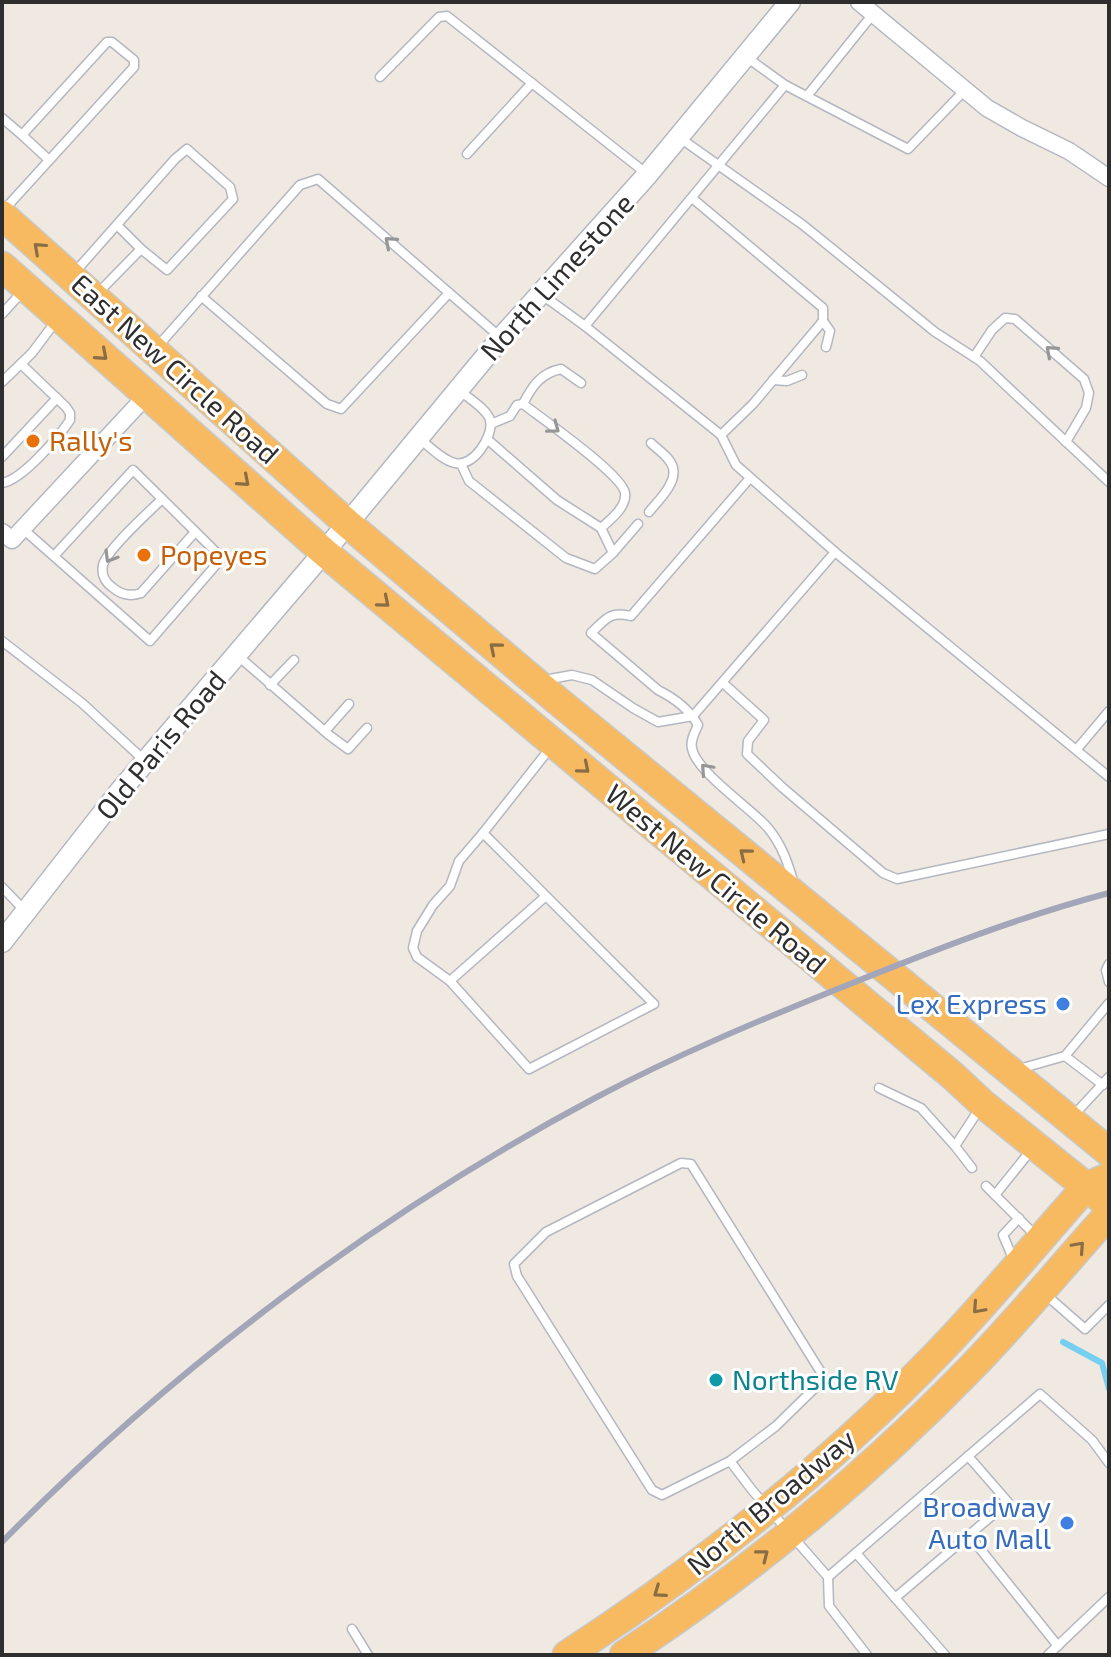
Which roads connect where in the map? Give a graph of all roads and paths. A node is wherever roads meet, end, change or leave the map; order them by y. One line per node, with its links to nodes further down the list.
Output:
1 (859, 2): 3 (street)
2 (788, 3): 4 (street, North Limestone)
3 (873, 14): 8 (street); 9 (lane)
4 (744, 55): 7 (lane); 12 (street, North Limestone)
5 (380, 77): 6 (lane)
6 (532, 83): 13 (lane); 16 (lane)
7 (785, 85): 9 (lane); 15 (lane)
8 (965, 90): 9 (lane); 17 (street)
9 (807, 96)
10 (2, 118): 11 (lane)
11 (22, 135): 14 (lane); 14 (lane)
12 (679, 137): 15 (lane); 16 (street, North Limestone)
13 (467, 154)
14 (49, 160): 19 (lane)
15 (719, 166): 18 (lane); 36 (lane)
16 (648, 174): 26 (street, North Limestone)
17 (1109, 178)
18 (692, 198): 31 (lane); 32 (lane)
19 (2, 213): 23 (highway, East New Circle Road, one-way to 19)
20 (117, 225): 21 (lane); 21 (lane); 23 (lane)
21 (141, 249): 28 (lane)
22 (2, 266): 24 (highway, East New Circle Road)
23 (71, 277): 28 (highway, East New Circle Road)
24 (26, 288): 29 (lane); 30 (highway, East New Circle Road)
25 (449, 293): 27 (lane); 27 (lane, one-way to 27); 33 (lane)
26 (541, 294): 32 (lane); 33 (street, North Limestone)
27 (201, 296): 35 (lane)
28 (94, 297): 35 (highway, East New Circle Road)
29 (2, 314)
30 (59, 317): 37 (lane); 43 (highway, East New Circle Road, one-way to 43)
31 (823, 321): 34 (lane); 39 (lane)
32 (585, 326): 47 (lane)
33 (501, 338): 42 (street, North Limestone)
34 (826, 347)
35 (153, 351): 59 (highway, East New Circle Road)
36 (974, 357): 50 (lane); 50 (lane, one-way to 36)
37 (21, 364): 40 (lane); 44 (lane)
38 (802, 375): 39 (lane)
39 (773, 380): 47 (lane)
40 (2, 382)
41 (581, 383): 45 (lane)
42 (458, 389): 46 (lane); 48 (street, North Limestone)
43 (147, 395): 62 (street); 65 (highway, East New Circle Road, one-way to 65)
44 (57, 398): 52 (lane); 56 (lane)
45 (523, 404): 46 (lane); 61 (lane, one-way to 61)
46 (491, 424): 49 (lane)
47 (721, 435): 54 (lane)
48 (418, 438): 53 (lane); 59 (street, North Limestone)
49 (487, 439): 53 (lane); 61 (lane)
50 (1066, 442): 55 (lane)
51 (651, 443): 58 (lane)
52 (2, 457)
53 (461, 464): 67 (lane)
54 (750, 478): 66 (lane); 77 (lane)
55 (1109, 482)
56 (2, 483)
57 (162, 499): 64 (lane); 64 (lane, one-way to 64); 68 (lane)
58 (649, 512)
59 (348, 524): 65 (street, North Limestone); 72 (highway, West New Circle Road, one-way to 59)
60 (638, 524): 67 (lane)
61 (601, 528): 67 (lane)
62 (23, 529): 63 (street); 68 (lane)
63 (2, 532)
64 (195, 532): 68 (lane)
65 (324, 552): 70 (street, Old Paris Road); 80 (highway, West New Circle Road, one-way to 80)
66 (835, 552): 73 (lane); 81 (lane)
67 (613, 553)
68 (54, 556)
69 (2, 641): 82 (lane)
70 (237, 655): 74 (lane); 82 (street, Old Paris Road)
71 (294, 660): 74 (lane)
72 (535, 682): 77 (lane); 88 (highway, West New Circle Road, one-way to 72)
73 (723, 683): 77 (lane); 85 (lane)
74 (270, 685): 79 (lane)
75 (349, 704): 79 (lane)
76 (1109, 711): 81 (lane)
77 (693, 716): 88 (lane, one-way to 77)
78 (367, 728): 79 (lane)
79 (325, 731)
80 (554, 743): 84 (lane); 99 (highway, West New Circle Road, one-way to 99)
81 (1077, 749): 83 (lane)
82 (146, 762): 89 (street, Old Paris Road)
83 (1109, 777)
84 (483, 833): 87 (lane); 92 (lane)
85 (1109, 834)
86 (2, 887): 89 (lane)
87 (546, 896): 92 (lane); 92 (lane)
88 (798, 897): 96 (highway, West New Circle Road)
89 (26, 912): 90 (street, Old Paris Road)
90 (2, 942)
91 (1109, 964): 93 (lane)
92 (450, 981)
93 (1109, 982)
94 (1109, 1003): 95 (lane)
95 (1065, 1056): 96 (lane); 97 (lane)
96 (1011, 1072): 100 (highway, West New Circle Road)
97 (1106, 1081): 100 (lane)
98 (879, 1088): 102 (lane)
99 (983, 1104): 101 (highway, West New Circle Road); 102 (lane)
100 (1070, 1119): 103 (highway, West New Circle Road)
101 (1035, 1145): 105 (highway, West New Circle Road); 107 (lane)
102 (955, 1146): 104 (lane)
103 (1109, 1152)
104 (972, 1168)
105 (1097, 1182): 108 (highway, West New Circle Road); 111 (highway, North Broadway)
106 (986, 1186): 107 (lane)
107 (995, 1195): 110 (lane)
108 (1109, 1205)
109 (1109, 1214): 113 (highway, North Broadway, one-way to 109)
110 (1019, 1218): 111 (lane); 112 (lane)
111 (1039, 1239): 112 (highway, North Broadway)
112 (1015, 1266): 118 (highway, North Broadway, one-way to 118)
113 (1040, 1290): 114 (lane); 119 (highway, North Broadway)
114 (1109, 1305)
115 (968, 1456): 117 (lane); 120 (lane); 121 (lane)
116 (730, 1461): 116 (lane); 118 (lane)
117 (1109, 1463)
118 (769, 1509): 119 (lane); 128 (highway, North Broadway, one-way to 128)
119 (791, 1533): 122 (lane); 129 (highway, North Broadway, one-way to 119)
120 (969, 1535): 124 (lane); 126 (lane)
121 (856, 1553): 122 (lane); 124 (lane)
122 (828, 1577): 130 (lane)
123 (1109, 1597): 126 (lane)
124 (895, 1598): 131 (lane)
125 (352, 1629): 127 (lane)
126 (1058, 1646): 132 (lane)
127 (368, 1655)
128 (567, 1655)
129 (624, 1655)
130 (867, 1655)
131 (945, 1655)
132 (1048, 1655)

